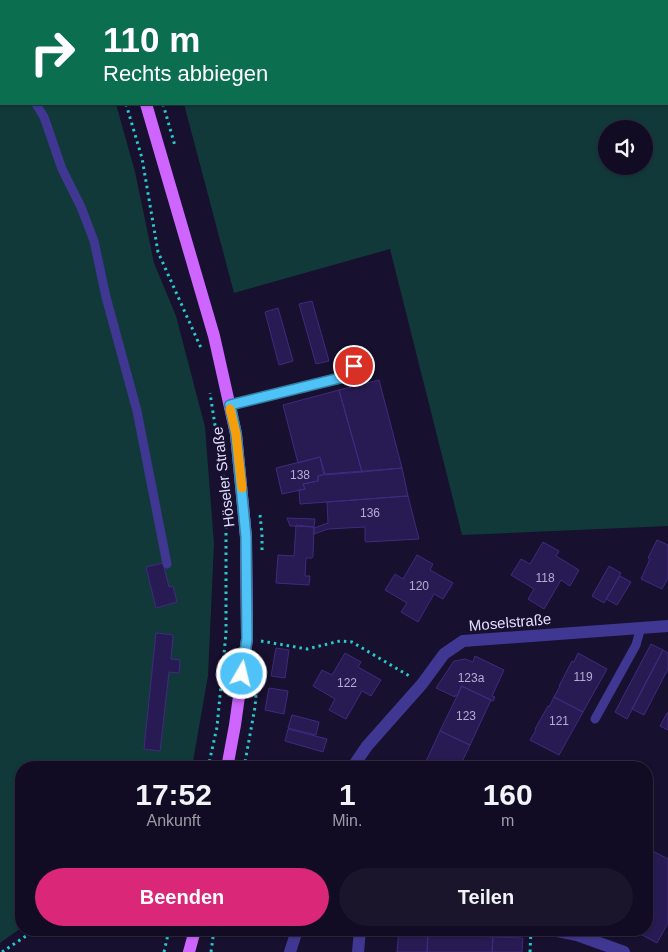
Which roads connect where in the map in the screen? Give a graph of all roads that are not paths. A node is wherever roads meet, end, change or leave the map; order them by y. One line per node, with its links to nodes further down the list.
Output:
1 (37, 105): 5 (lane)
2 (146, 105): 4 (main road, Höseler Straße)
3 (354, 366): 4 (lane)
4 (230, 405): 9 (main road, Höseler Straße)
5 (167, 564)
6 (668, 626): 7 (street, Moselstraße)
7 (641, 627): 8 (lane); 10 (street, Moselstraße)
8 (595, 719)
9 (228, 761)
10 (357, 761)
11 (193, 936): 15 (main road)
12 (295, 936): 16 (street)
13 (359, 936): 17 (street)
14 (580, 936): 18 (street)
15 (189, 952)
16 (290, 952)
17 (358, 952)
18 (624, 952)

